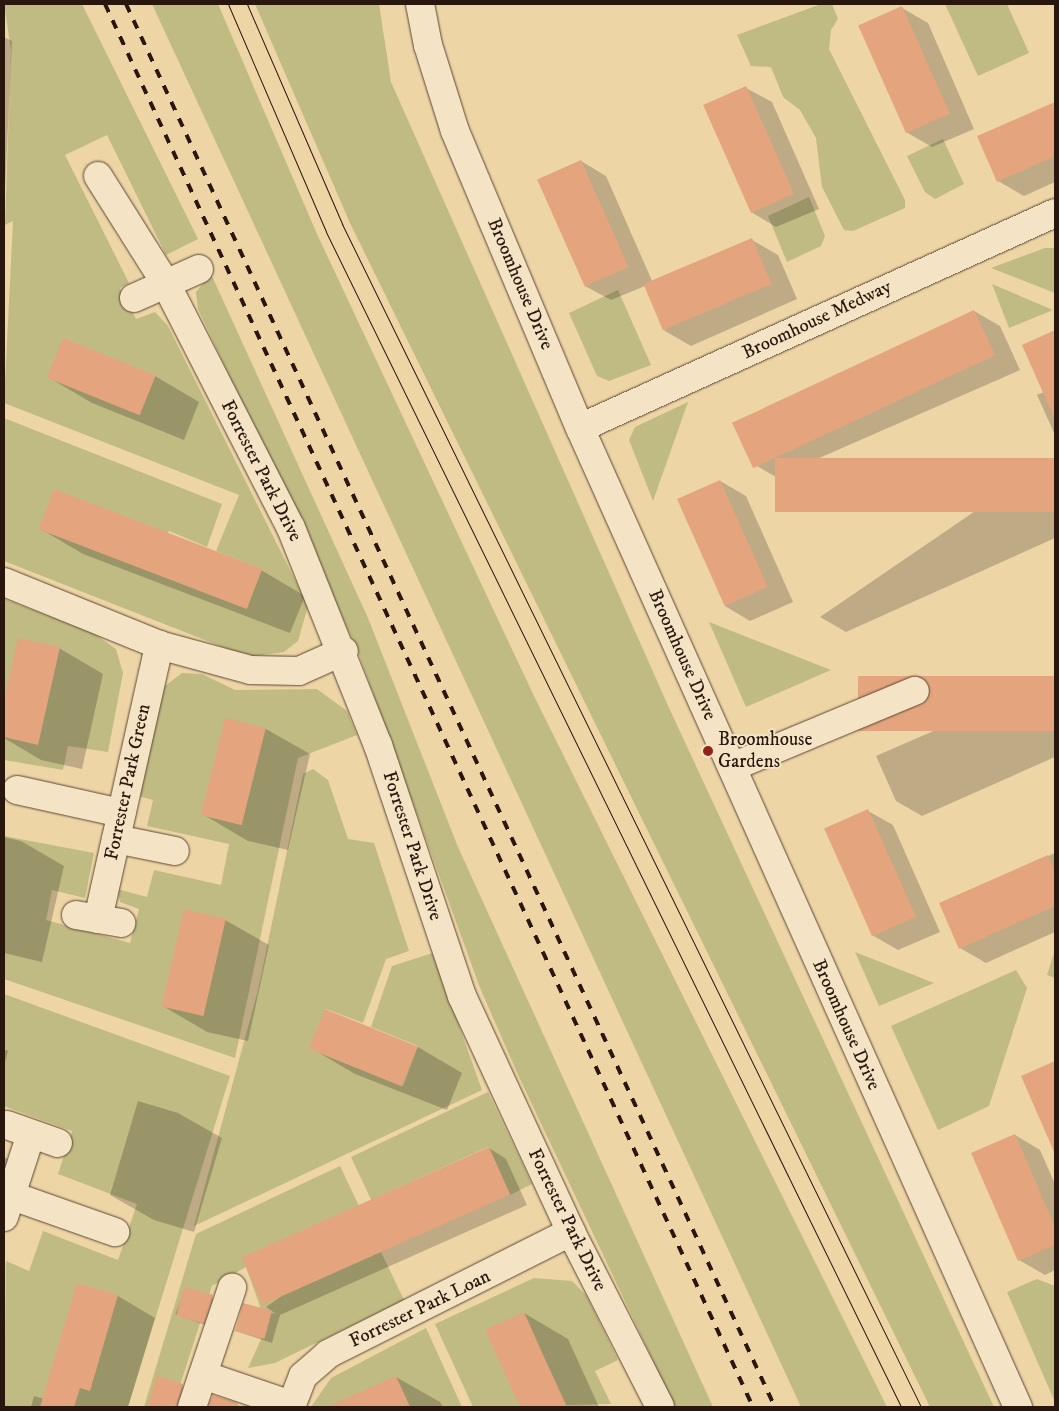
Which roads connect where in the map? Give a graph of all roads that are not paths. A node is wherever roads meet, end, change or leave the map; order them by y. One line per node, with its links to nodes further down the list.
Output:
1 (420, 4): 7 (street, Broomhouse Drive)
2 (98, 176): 5 (street, Forrester Park Drive)
3 (1055, 213): 7 (street, Broomhouse Medway)
4 (199, 269): 5 (street)
5 (166, 284): 6 (street); 10 (street, Forrester Park Drive)
6 (134, 298)
7 (580, 428): 12 (street, Broomhouse Drive)
8 (4, 582): 9 (street)
9 (158, 644): 10 (street); 14 (street, Forrester Park Green)
10 (344, 651): 20 (street, Forrester Park Drive)
11 (915, 691): 12 (street)
12 (732, 767): 26 (street, Broomhouse Drive)
13 (17, 790): 14 (street)
14 (119, 826): 15 (street); 16 (street, Forrester Park Green)
15 (175, 851)
16 (98, 919)
17 (58, 1144): 18 (street)
18 (6, 1202): 19 (street)
19 (115, 1232)
20 (571, 1232): 23 (street, Forrester Park Loan); 24 (street, Forrester Park Drive)
21 (232, 1288): 22 (street)
22 (203, 1375): 23 (street); 25 (street)
23 (291, 1406)
24 (656, 1406)
25 (192, 1407)
26 (1018, 1407)

